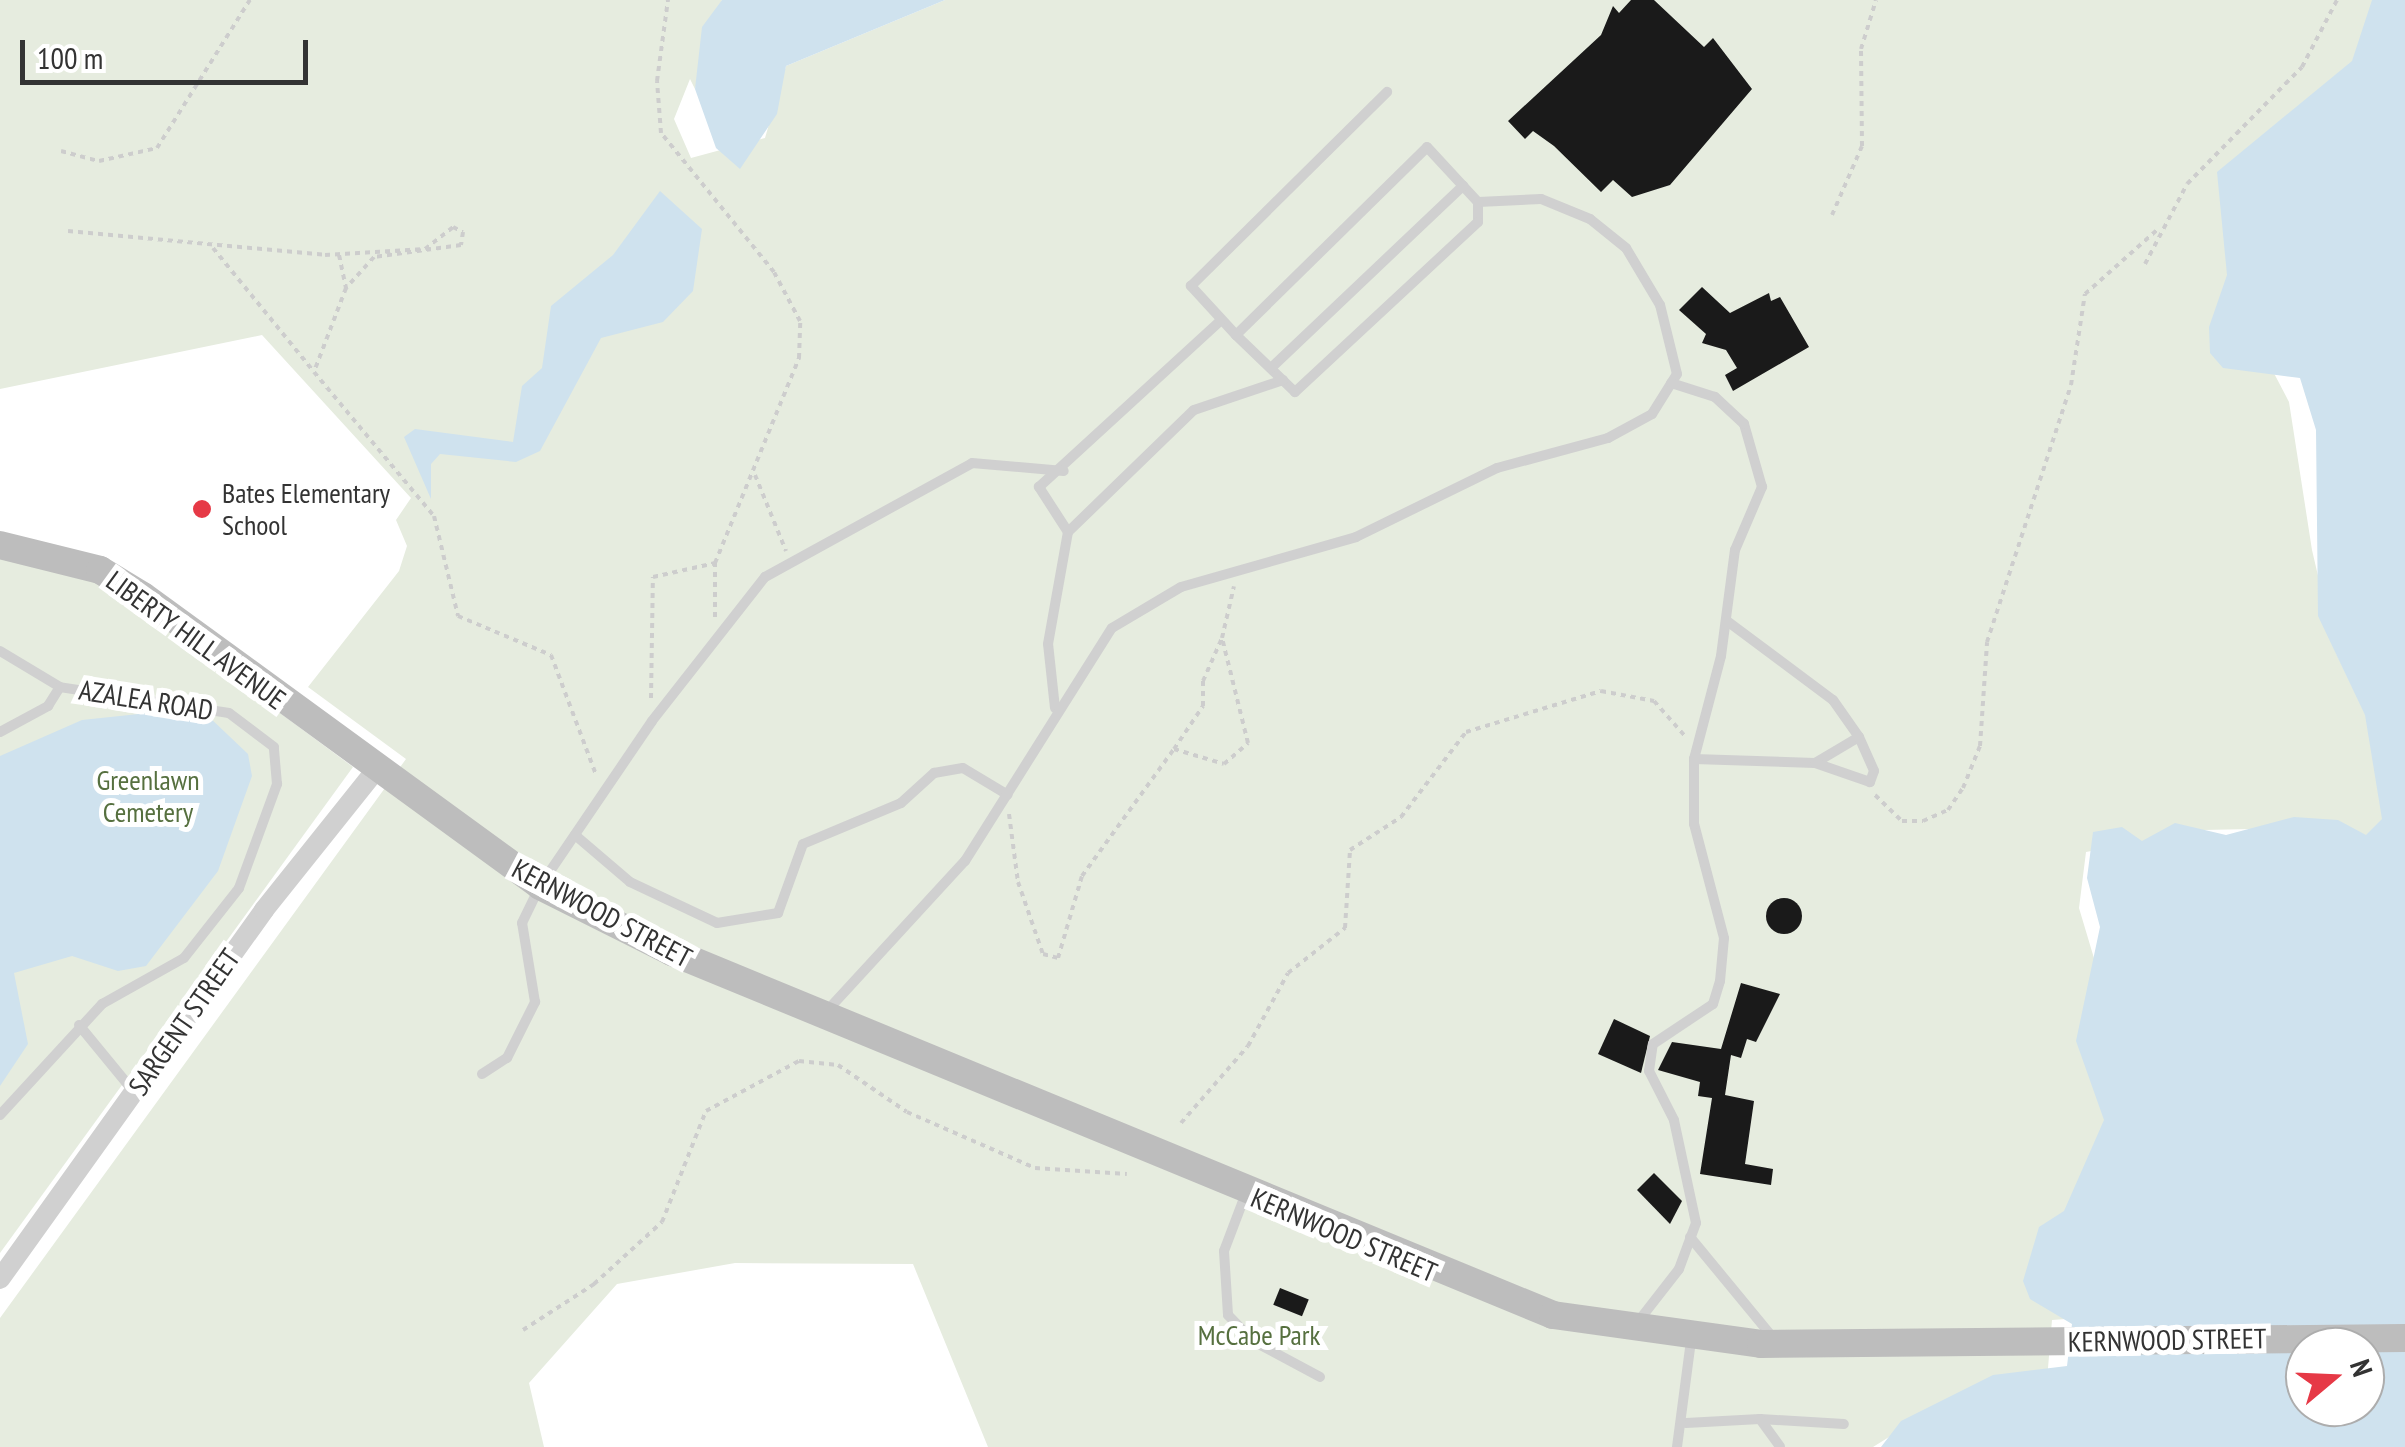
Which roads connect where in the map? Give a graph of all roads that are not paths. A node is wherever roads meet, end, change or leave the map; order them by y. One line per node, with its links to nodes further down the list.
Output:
1 (1387, 92): 4 (lane)
2 (1463, 186): 3 (lane); 5 (lane); 6 (lane)
3 (1478, 202): 7 (lane); 8 (lane)
4 (1221, 320): 5 (lane); 9 (lane)
5 (1236, 335): 6 (lane)
6 (1271, 368): 7 (lane)
7 (1283, 380): 10 (lane)
8 (1671, 382): 12 (lane); 15 (lane)
9 (1064, 471): 10 (lane); 22 (lane)
10 (1068, 532): 15 (lane)
11 (0, 545): 20 (main road, LIBERTY HILL AVENUE)
12 (1727, 621): 17 (lane); 18 (lane)
13 (0, 651): 14 (lane)
14 (60, 687): 16 (lane); 25 (lane, AZALEA ROAD)
15 (1056, 708): 21 (lane)
16 (0, 732)
17 (1860, 737): 19 (lane); 19 (lane)
18 (1694, 759): 19 (lane); 30 (lane)
19 (1815, 763)
20 (375, 771): 23 (main road, KERNWOOD STREET); 27 (street, SARGENT STREET)
21 (1008, 795): 22 (lane); 24 (lane)
22 (575, 835): 23 (lane)
23 (540, 886): 24 (main road, KERNWOOD STREET); 26 (lane)
24 (821, 1017): 29 (main road, KERNWOOD STREET)
25 (79, 1025): 27 (lane); 28 (lane, AZALEA ROAD)
26 (482, 1074)
27 (134, 1092): 31 (street, SARGENT STREET)
28 (0, 1115)
29 (1246, 1193): 32 (main road, KERNWOOD STREET); 36 (lane)
30 (1690, 1236): 32 (lane); 35 (lane)
31 (0, 1278)
32 (1630, 1330): 34 (main road, KERNWOOD STREET)
33 (2405, 1338): 35 (main road, KERNWOOD STREET)
34 (1691, 1341): 35 (main road, KERNWOOD STREET); 38 (lane)
35 (1778, 1344)
36 (1320, 1377)
37 (1760, 1418): 38 (lane); 39 (lane); 41 (lane)
38 (1686, 1423): 40 (lane)
39 (1844, 1424)
40 (1677, 1447)
41 (1780, 1447)

